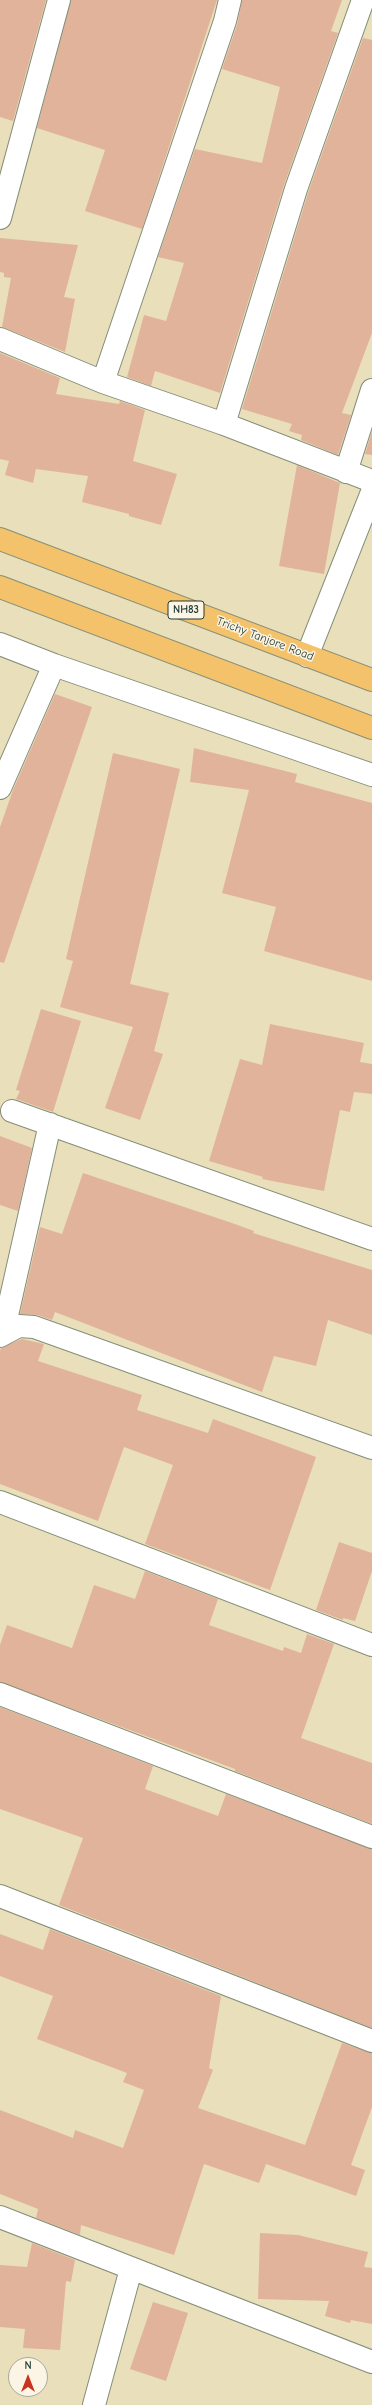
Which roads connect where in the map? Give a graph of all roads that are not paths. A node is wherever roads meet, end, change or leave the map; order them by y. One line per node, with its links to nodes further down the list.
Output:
1 (59, 0): 4 (street)
2 (230, 0): 6 (street)
3 (363, 0): 8 (street)
4 (0, 218)
5 (0, 339): 6 (street)
6 (103, 382): 8 (street)
7 (372, 390): 9 (street)
8 (224, 424): 9 (street)
9 (346, 472): 10 (street)
10 (372, 481)
11 (372, 492): 15 (street)
12 (0, 539): 15 (highway, Trichy Tanjore Road / NH83)
13 (0, 587): 18 (highway)
14 (0, 644): 16 (street)
15 (307, 656): 17 (highway, Trichy Tanjore Road / NH83)
16 (54, 665): 19 (street); 20 (street)
17 (372, 680)
18 (372, 728)
19 (372, 775)
20 (0, 788)
21 (12, 1111): 22 (street)
22 (50, 1124): 23 (street); 24 (street)
23 (372, 1239)
24 (1, 1334): 25 (street)
25 (372, 1448)
26 (0, 1502): 27 (street)
27 (372, 1646)
28 (0, 1694): 29 (street)
29 (372, 1837)
30 (0, 1896): 31 (street)
31 (372, 2041)
32 (0, 2218): 33 (street)
33 (131, 2269): 34 (street); 35 (street)
34 (372, 2362)
35 (94, 2405)

